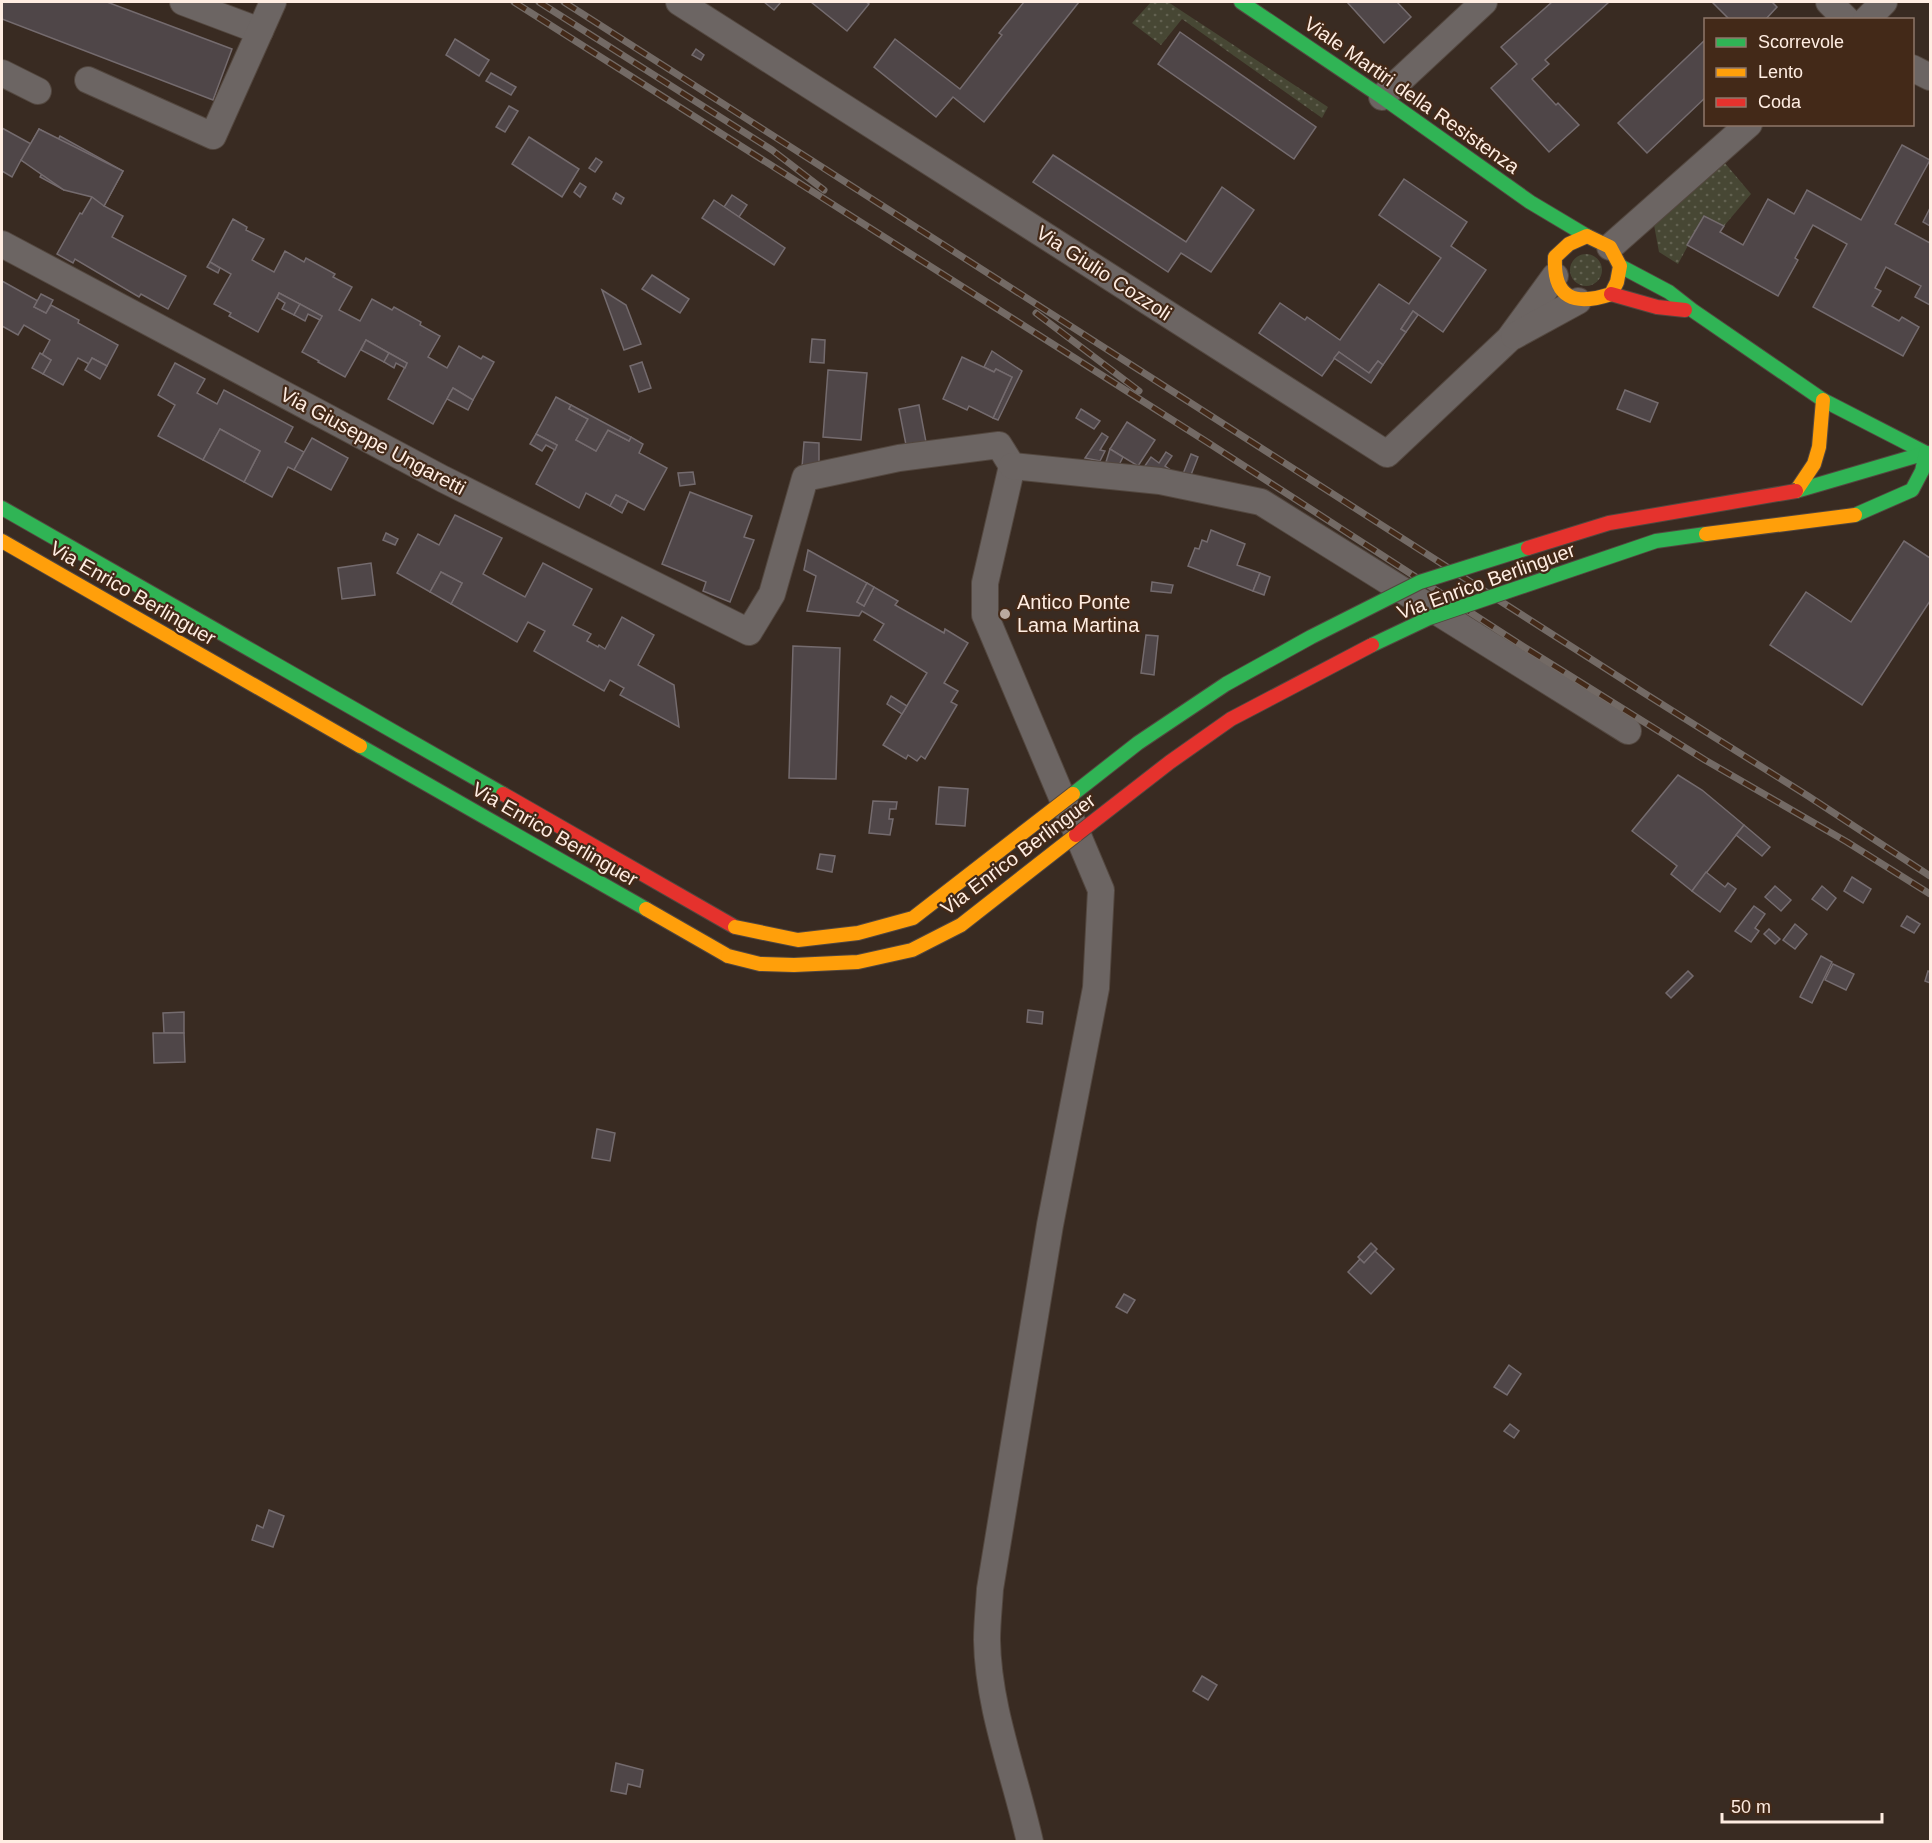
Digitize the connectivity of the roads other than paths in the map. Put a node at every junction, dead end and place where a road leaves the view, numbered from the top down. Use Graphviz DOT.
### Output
graph roads {
  1 [pos="183,2"];
  2 [pos="273,2"];
  3 [pos="679,2"];
  4 [pos="1241,2"];
  5 [pos="1484,2"];
  6 [pos="1829,2"];
  7 [pos="1884,2"];
  8 [pos="1844,18"];
  9 [pos="1868,18"];
  10 [pos="260,31"];
  11 [pos="1914,69"];
  12 [pos="2,73"];
  13 [pos="1930,77"];
  14 [pos="87,80"];
  15 [pos="38,92"];
  16 [pos="1382,97"];
  17 [pos="1747,126"];
  18 [pos="1530,202"];
  19 [pos="1540,224"];
  20 [pos="1587,237"];
  21 [pos="2,244"];
  22 [pos="1615,256"];
  23 [pos="1553,259"];
  24 [pos="1611,294"];
  25 [pos="1578,301"];
  26 [pos="1692,310"];
  27 [pos="1509,339"];
  28 [pos="1823,400"];
  29 [pos="1928,454"];
  30 [pos="1012,466"];
  31 [pos="1796,491"];
  32 [pos="1909,506"];
  33 [pos="2,508"];
  34 [pos="1855,515"];
  35 [pos="2,541"];
  36 [pos="1628,731"];
  37 [pos="1030,1842"];
  1 -- 10 [label="street"];
  2 -- 10 [label="street"];
  3 -- 27 [label="street, Via Giulio Cozzoli"];
  4 -- 16 [label="main road, Viale Martiri della Resistenza"];
  5 -- 16 [label="street"];
  6 -- 8 [label="street"];
  7 -- 9 [label="street"];
  10 -- 14 [label="street"];
  11 -- 13 [label="street"];
  12 -- 15 [label="street"];
  16 -- 18 [label="main road, Viale Martiri della Resistenza"];
  17 -- 22 [label="street"];
  18 -- 19 [label="main road"];
  18 -- 20 [label="main road, Viale Martiri della Resistenza"];
  20 -- 22 [label="main road"];
  20 -- 23 [label="main road"];
  21 -- 30 [label="street, Via Giuseppe Ungaretti"];
  22 -- 24 [label="main road"];
  22 -- 26 [label="main road"];
  23 -- 25 [label="main road"];
  23 -- 27 [label="street, Via Giulio Cozzoli"];
  24 -- 25 [label="main road"];
  24 -- 26 [label="main road"];
  25 -- 27 [label="street, Via Giulio Cozzoli"];
  26 -- 28 [label="main road"];
  28 -- 29 [label="main road"];
  28 -- 31 [label="main road"];
  29 -- 31 [label="main road, Via Enrico Berlinguer"];
  29 -- 34 [label="main road, Via Enrico Berlinguer"];
  30 -- 36 [label="street"];
  30 -- 37 [label="street"];
  31 -- 33 [label="main road, Via Enrico Berlinguer, bridge"];
  32 -- 34 [label="main road, Via Enrico Berlinguer"];
  34 -- 35 [label="main road, Via Enrico Berlinguer, bridge"];
}
